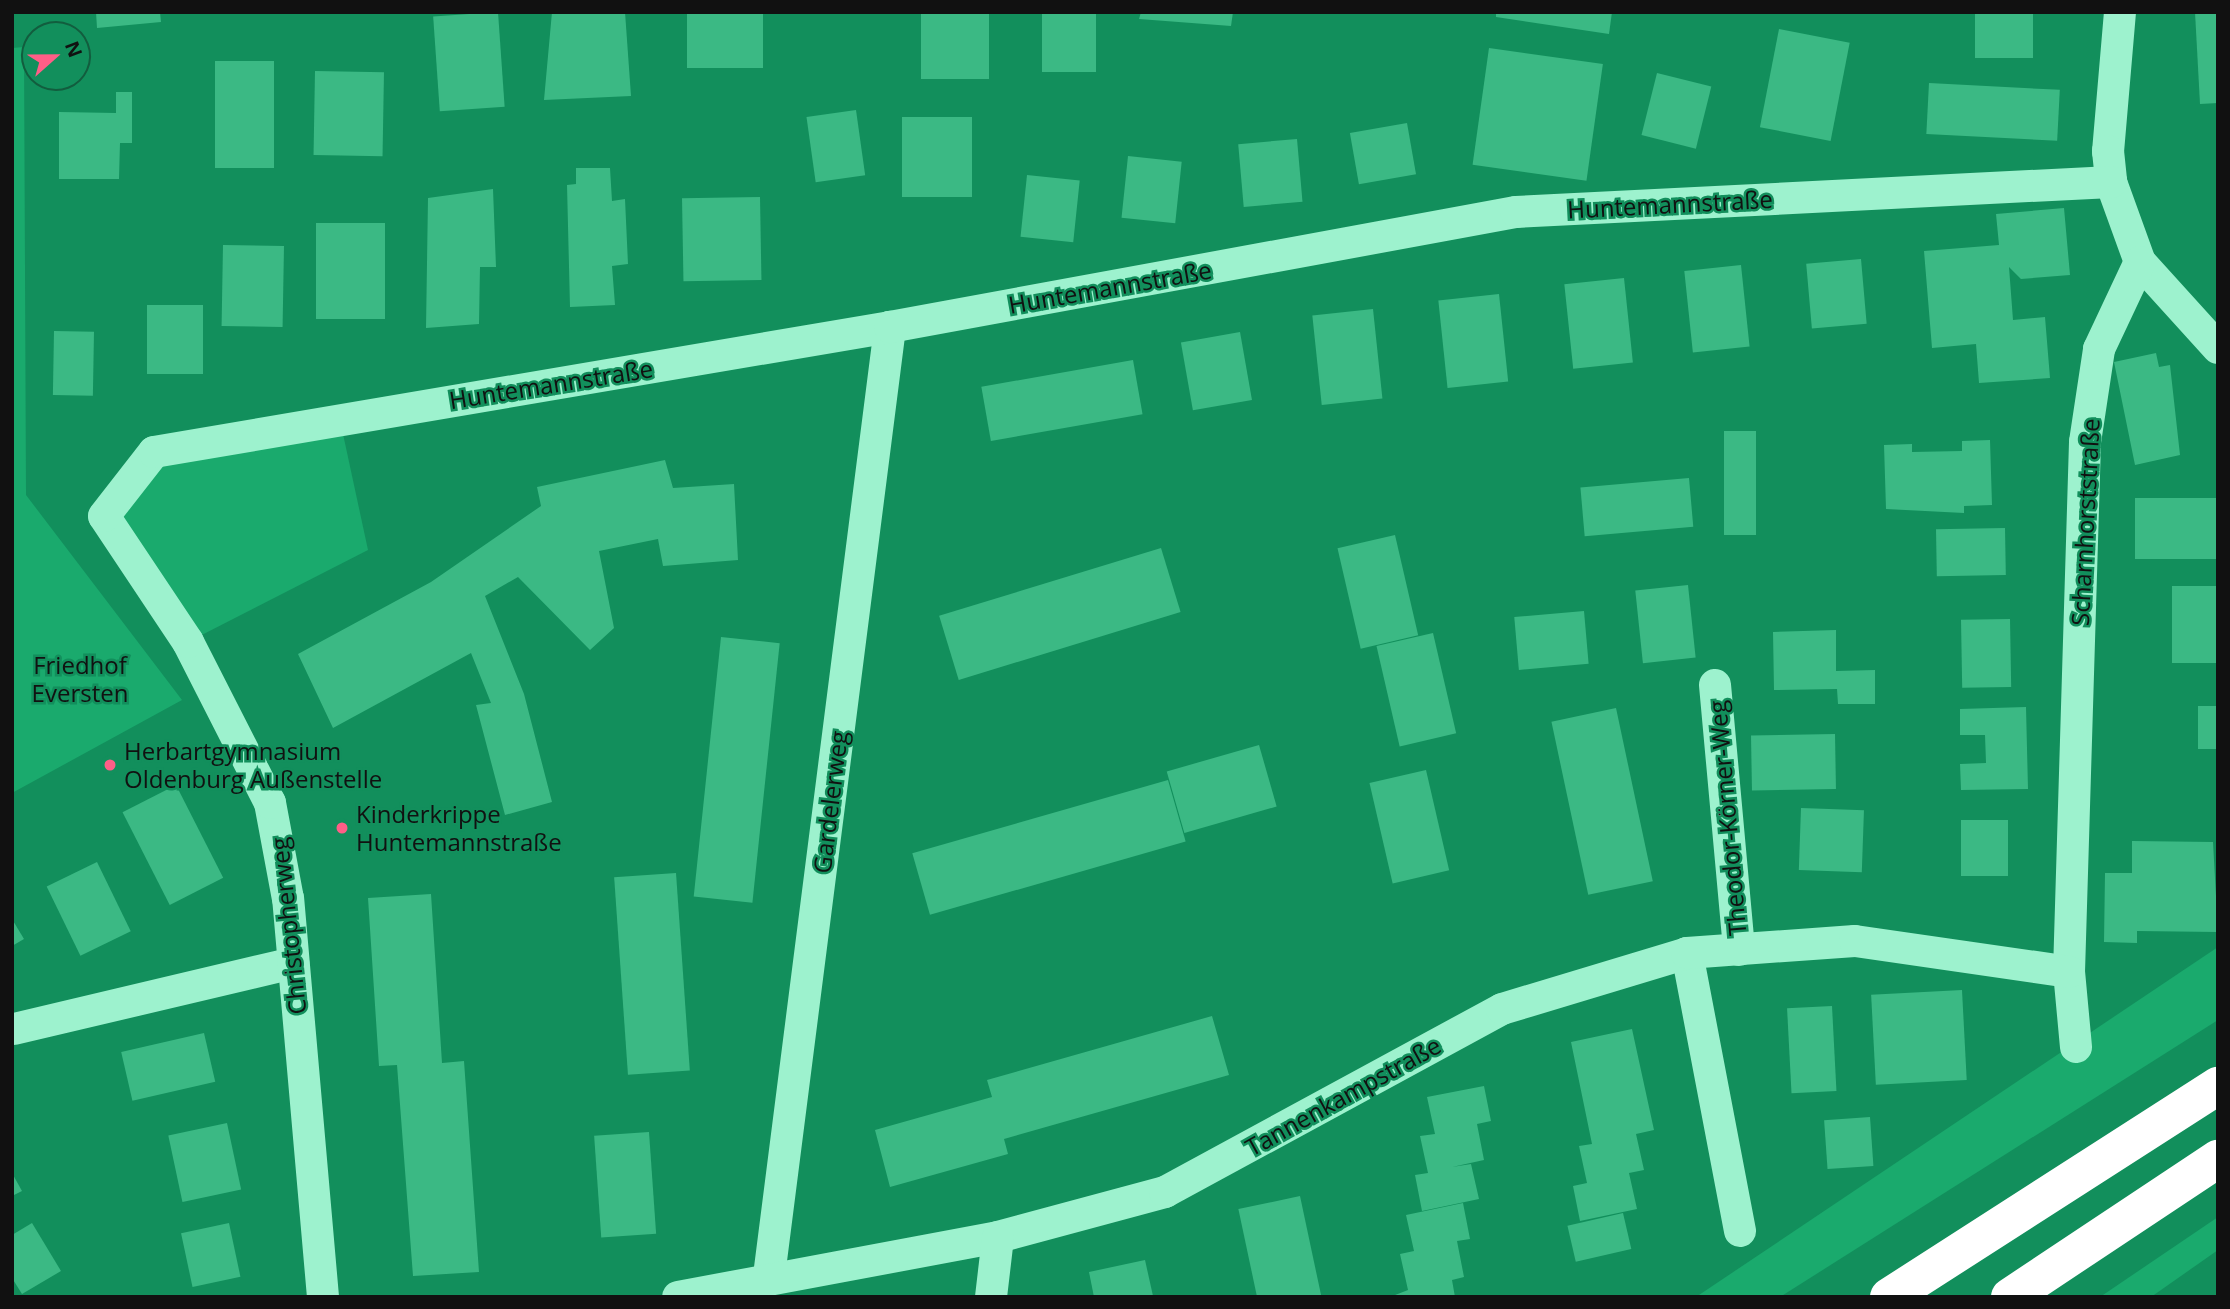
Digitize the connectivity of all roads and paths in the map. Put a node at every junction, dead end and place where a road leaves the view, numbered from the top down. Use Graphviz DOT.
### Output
graph roads {
  1 [pos="2120,12"];
  2 [pos="2111,182"];
  3 [pos="2140,262"];
  4 [pos="890,327"];
  5 [pos="2218,348"];
  6 [pos="129,481"];
  7 [pos="1715,685"];
  8 [pos="1739,950"];
  9 [pos="1687,953"];
  10 [pos="293,962"];
  11 [pos="2069,972"];
  12 [pos="14,1029"];
  13 [pos="2076,1047"];
  14 [pos="2218,1086"];
  15 [pos="2218,1159"];
  16 [pos="1740,1231"];
  17 [pos="998,1237"];
  18 [pos="769,1276"];
  19 [pos="323,1297"];
  20 [pos="678,1297"];
  21 [pos="991,1297"];
  22 [pos="1889,1297"];
  23 [pos="2010,1297"];
  1 -- 2 [label="street"];
  2 -- 3 [label="street"];
  2 -- 4 [label="street, Huntemannstraße"];
  3 -- 5 [label="street"];
  3 -- 11 [label="street, Scharnhorststraße"];
  4 -- 6 [label="street, Huntemannstraße"];
  4 -- 18 [label="street, Gardelerweg"];
  6 -- 10 [label="street, Christopherweg"];
  7 -- 8 [label="street, Theodor-Körner-Weg"];
  8 -- 9 [label="street, Tannenkampstraße"];
  8 -- 11 [label="street, Tannenkampstraße"];
  9 -- 16 [label="street"];
  9 -- 17 [label="street, Tannenkampstraße"];
  10 -- 12 [label="street"];
  10 -- 19 [label="street, Christopherweg"];
  11 -- 13 [label="street, Scharnhorststraße"];
  14 -- 22 [label="highway"];
  15 -- 23 [label="highway"];
  17 -- 18 [label="street, Tannenkampstraße"];
  17 -- 21 [label="street"];
  18 -- 20 [label="street, Tannenkampstraße"];
}
